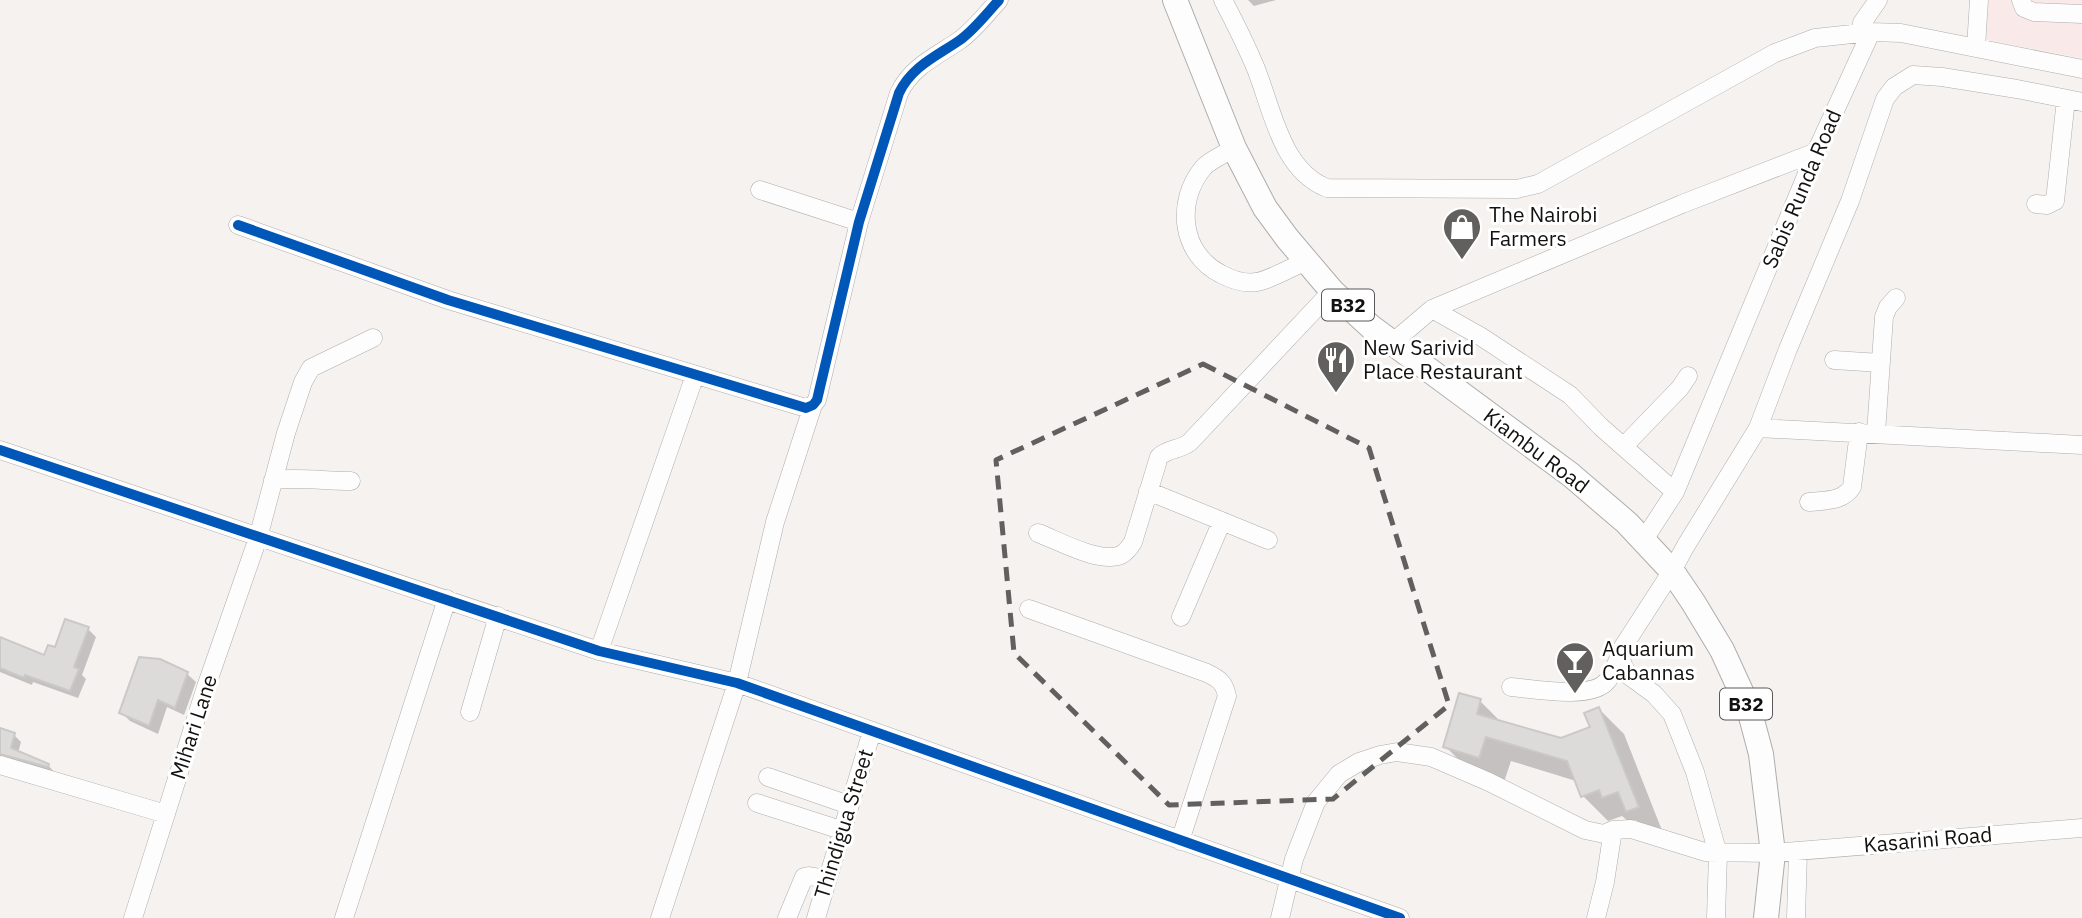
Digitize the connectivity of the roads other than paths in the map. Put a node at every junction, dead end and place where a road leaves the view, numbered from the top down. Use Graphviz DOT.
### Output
graph roads {
  1 [pos="999,0"];
  2 [pos="1175,0"];
  3 [pos="1223,0"];
  4 [pos="1878,0"];
  5 [pos="1979,0"];
  6 [pos="2021,0"];
  7 [pos="2082,14"];
  8 [pos="1866,32"];
  9 [pos="1976,47"];
  10 [pos="2082,69"];
  11 [pos="2074,101"];
  12 [pos="1234,148"];
  13 [pos="1816,152"];
  14 [pos="760,191"];
  15 [pos="2036,204"];
  16 [pos="859,222"];
  17 [pos="238,225"];
  18 [pos="1306,261"];
  19 [pos="1332,291"];
  20 [pos="1896,298"];
  21 [pos="1432,309"];
  22 [pos="373,338"];
  23 [pos="1392,343"];
  24 [pos="1833,360"];
  25 [pos="1881,362"];
  26 [pos="695,375"];
  27 [pos="1688,376"];
  28 [pos="813,405"];
  29 [pos="1758,428"];
  30 [pos="1868,433"];
  31 [pos="2082,445"];
  32 [pos="1624,446"];
  33 [pos="0,450"];
  34 [pos="273,480"];
  35 [pos="351,481"];
  36 [pos="1148,491"];
  37 [pos="1675,492"];
  38 [pos="1809,502"];
  39 [pos="1222,521"];
  40 [pos="1038,533"];
  41 [pos="258,538"];
  42 [pos="1268,540"];
  43 [pos="1643,541"];
  44 [pos="1672,571"];
  45 [pos="447,599"];
  46 [pos="1029,609"];
  47 [pos="498,617"];
  48 [pos="1181,617"];
  49 [pos="599,651"];
  50 [pos="1620,656"];
  51 [pos="737,683"];
  52 [pos="1511,687"];
  53 [pos="470,712"];
  54 [pos="872,731"];
  55 [pos="0,765"];
  56 [pos="768,777"];
  57 [pos="757,803"];
  58 [pos="849,805"];
  59 [pos="166,814"];
  60 [pos="2082,828"];
  61 [pos="841,830"];
  62 [pos="1613,830"];
  63 [pos="1180,841"];
  64 [pos="1785,852"];
  65 [pos="1718,854"];
  66 [pos="826,879"];
  67 [pos="1290,880"];
  68 [pos="133,918"];
  69 [pos="344,918"];
  70 [pos="660,918"];
  71 [pos="787,918"];
  72 [pos="816,918"];
  73 [pos="1280,918"];
  74 [pos="1400,918"];
  75 [pos="1596,918"];
  76 [pos="1716,918"];
  77 [pos="1766,918"];
  78 [pos="1796,918"];
  1 -- 16 [label="street"];
  2 -- 12 [label="highway, Kiambu Road / B32"];
  3 -- 8 [label="street"];
  4 -- 8 [label="street, Sabis Runda Road"];
  5 -- 9 [label="street"];
  6 -- 7 [label="street"];
  8 -- 9 [label="street"];
  8 -- 13 [label="street, Sabis Runda Road"];
  9 -- 10 [label="street"];
  11 -- 15 [label="street"];
  11 -- 29 [label="street"];
  12 -- 18 [label="highway, Kiambu Road / B32"];
  12 -- 18 [label="street"];
  13 -- 21 [label="street"];
  13 -- 37 [label="street, Sabis Runda Road"];
  14 -- 16 [label="street"];
  16 -- 28 [label="street"];
  17 -- 26 [label="street"];
  18 -- 19 [label="highway, Kiambu Road / B32"];
  19 -- 23 [label="highway, Kiambu Road / B32"];
  19 -- 36 [label="street"];
  20 -- 25 [label="street"];
  21 -- 23 [label="street"];
  21 -- 32 [label="street"];
  22 -- 34 [label="street, Mihari Lane"];
  23 -- 43 [label="highway, Kiambu Road / B32"];
  24 -- 25 [label="street"];
  25 -- 30 [label="street"];
  26 -- 28 [label="street"];
  26 -- 49 [label="street"];
  27 -- 32 [label="street"];
  28 -- 51 [label="street"];
  29 -- 30 [label="street"];
  29 -- 44 [label="street"];
  30 -- 31 [label="street"];
  30 -- 38 [label="street"];
  32 -- 37 [label="street"];
  33 -- 41 [label="street"];
  34 -- 35 [label="street"];
  34 -- 41 [label="street, Mihari Lane"];
  36 -- 39 [label="street"];
  36 -- 40 [label="street"];
  37 -- 43 [label="street, Sabis Runda Road"];
  39 -- 42 [label="street"];
  39 -- 48 [label="street"];
  41 -- 45 [label="street"];
  41 -- 59 [label="street, Mihari Lane"];
  43 -- 44 [label="highway, Kiambu Road / B32"];
  44 -- 50 [label="street"];
  44 -- 64 [label="highway, Kiambu Road / B32"];
  45 -- 47 [label="street"];
  45 -- 69 [label="street"];
  46 -- 63 [label="street"];
  47 -- 49 [label="street"];
  47 -- 53 [label="street"];
  49 -- 51 [label="street"];
  50 -- 52 [label="street"];
  50 -- 65 [label="street"];
  51 -- 54 [label="street"];
  51 -- 70 [label="street"];
  54 -- 58 [label="street, Thindigua Street"];
  54 -- 63 [label="street"];
  55 -- 59 [label="street"];
  56 -- 58 [label="street"];
  57 -- 61 [label="street"];
  58 -- 61 [label="street, Thindigua Street"];
  59 -- 68 [label="street, Mihari Lane"];
  60 -- 64 [label="street, Kasarini Road"];
  61 -- 66 [label="street, Thindigua Street"];
  62 -- 65 [label="street, Kasarini Road"];
  62 -- 67 [label="street, Kasarini Road"];
  62 -- 75 [label="street"];
  63 -- 67 [label="street"];
  64 -- 65 [label="street, Kasarini Road"];
  64 -- 77 [label="highway, Kiambu Road / B32"];
  64 -- 78 [label="street"];
  65 -- 76 [label="street"];
  66 -- 71 [label="street"];
  66 -- 72 [label="street, Thindigua Street"];
  67 -- 73 [label="street, Kasarini Road"];
  67 -- 74 [label="street"];
}
